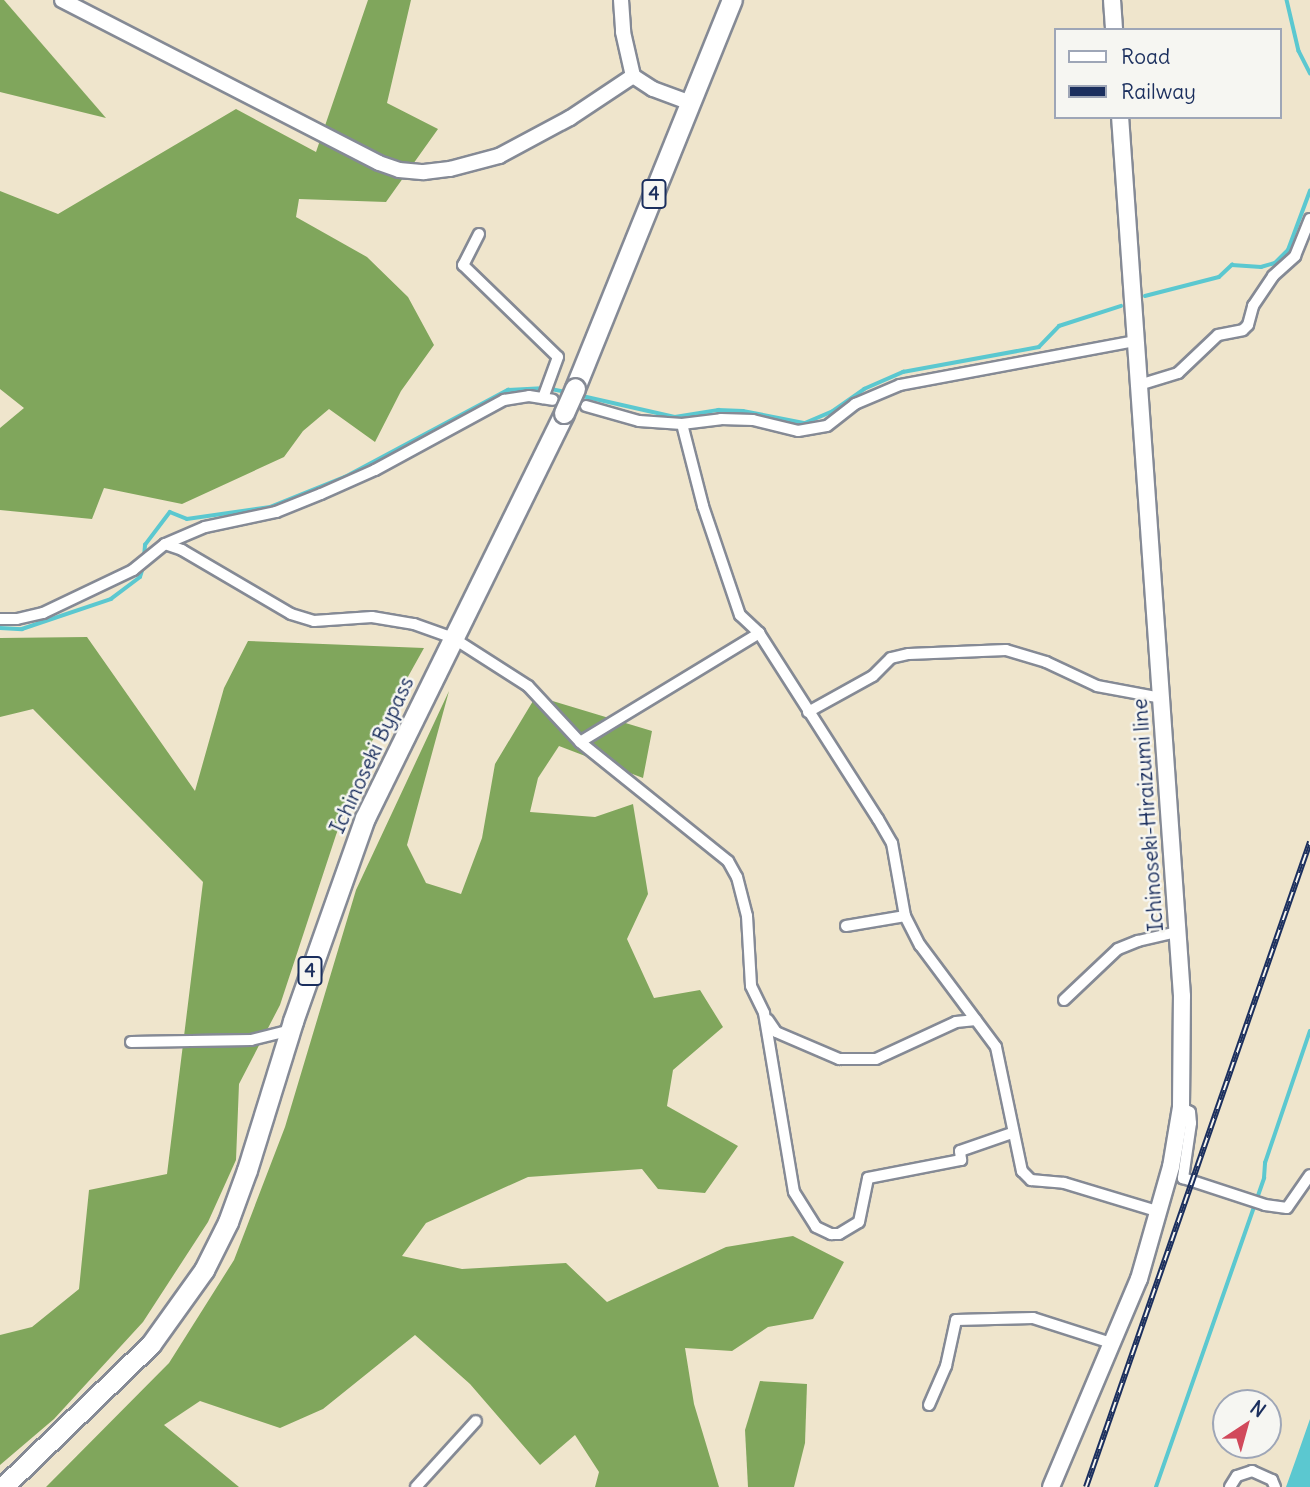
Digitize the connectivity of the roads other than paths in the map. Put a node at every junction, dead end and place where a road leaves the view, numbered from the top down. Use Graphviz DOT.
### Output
graph roads {
  1 [pos="62,0"];
  2 [pos="621,0"];
  3 [pos="732,0"];
  4 [pos="1112,0"];
  5 [pos="1114,28"];
  6 [pos="633,76"];
  7 [pos="691,103"];
  8 [pos="1120,119"];
  9 [pos="1310,219"];
  10 [pos="479,234"];
  11 [pos="1135,341"];
  12 [pos="1139,386"];
  13 [pos="553,404"];
  14 [pos="586,406"];
  15 [pos="682,425"];
  16 [pos="165,544"];
  17 [pos="0,619"];
  18 [pos="759,634"];
  19 [pos="453,638"];
  20 [pos="1161,698"];
  21 [pos="808,712"];
  22 [pos="580,742"];
  23 [pos="905,916"];
  24 [pos="845,926"];
  25 [pos="1177,932"];
  26 [pos="1064,1000"];
  27 [pos="764,1013"];
  28 [pos="976,1020"];
  29 [pos="291,1030"];
  30 [pos="131,1042"];
  31 [pos="1181,1107"];
  32 [pos="1012,1133"];
  33 [pos="1310,1175"];
  34 [pos="1160,1212"];
  35 [pos="1111,1343"];
  36 [pos="929,1405"];
  37 [pos="476,1421"];
  38 [pos="4,1487"];
  39 [pos="416,1487"];
  40 [pos="1051,1487"];
  41 [pos="1230,1487"];
  42 [pos="1275,1487"];
  1 -- 6 [label="street"];
  2 -- 6 [label="street"];
  3 -- 7 [label="highway, Ichinoseki Bypass / 4"];
  4 -- 5 [label="main road"];
  6 -- 7 [label="street"];
  7 -- 13 [label="highway, Ichinoseki Bypass / 4, bridge"];
  8 -- 11 [label="main road, Ichinoseki-Hiraizumi line"];
  9 -- 12 [label="street"];
  10 -- 13 [label="street"];
  11 -- 12 [label="main road, Ichinoseki-Hiraizumi line"];
  11 -- 15 [label="street"];
  12 -- 20 [label="main road, Ichinoseki-Hiraizumi line"];
  13 -- 16 [label="street"];
  13 -- 19 [label="highway, Ichinoseki Bypass / 4"];
  14 -- 15 [label="street"];
  15 -- 18 [label="street"];
  16 -- 17 [label="street"];
  16 -- 19 [label="street"];
  18 -- 21 [label="street"];
  18 -- 22 [label="street"];
  19 -- 22 [label="street"];
  19 -- 29 [label="highway, Ichinoseki Bypass / 4"];
  20 -- 21 [label="street"];
  20 -- 25 [label="main road, Ichinoseki-Hiraizumi line"];
  21 -- 23 [label="street"];
  22 -- 27 [label="street"];
  23 -- 24 [label="street"];
  23 -- 28 [label="street"];
  25 -- 26 [label="street"];
  25 -- 31 [label="main road, Ichinoseki-Hiraizumi line"];
  27 -- 28 [label="street"];
  27 -- 32 [label="street"];
  28 -- 32 [label="street"];
  29 -- 30 [label="street"];
  29 -- 38 [label="highway, Ichinoseki Bypass / 4"];
  31 -- 33 [label="street"];
  31 -- 34 [label="main road, Ichinoseki-Hiraizumi line"];
  32 -- 34 [label="street"];
  34 -- 35 [label="main road, Ichinoseki-Hiraizumi line"];
  35 -- 36 [label="street"];
  35 -- 40 [label="main road, Ichinoseki-Hiraizumi line"];
  37 -- 39 [label="street"];
  41 -- 42 [label="street"];
}
